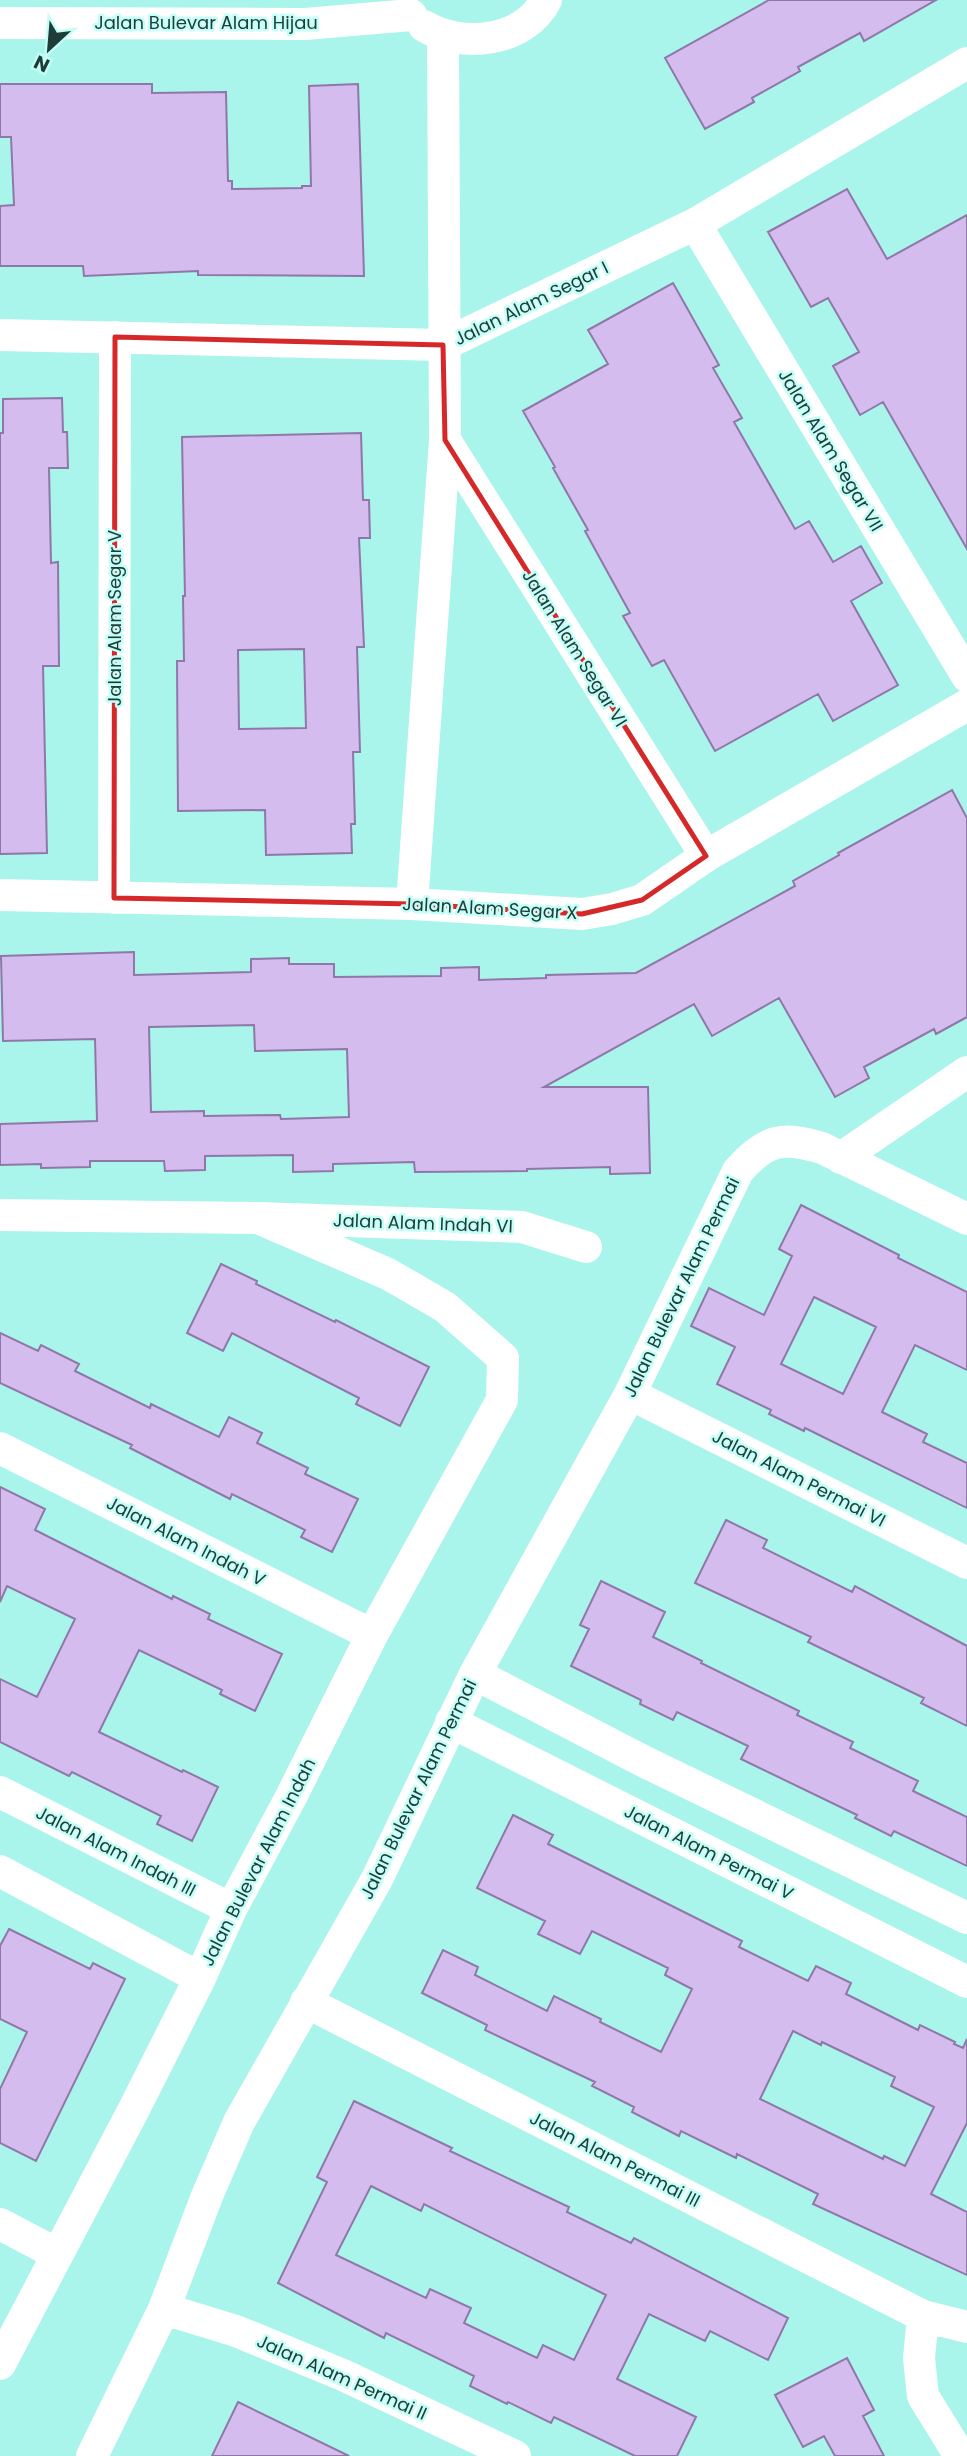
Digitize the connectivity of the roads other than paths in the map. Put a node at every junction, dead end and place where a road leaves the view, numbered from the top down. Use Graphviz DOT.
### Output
graph roads {
  1 [pos="546,0"];
  2 [pos="405,8"];
  3 [pos="0,23"];
  4 [pos="443,36"];
  5 [pos="965,68"];
  6 [pos="695,224"];
  7 [pos="0,335"];
  8 [pos="115,337"];
  9 [pos="443,345"];
  10 [pos="445,440"];
  11 [pos="967,676"];
  12 [pos="967,705"];
  13 [pos="706,856"];
  14 [pos="0,895"];
  15 [pos="114,898"];
  16 [pos="412,904"];
  17 [pos="967,1072"];
  18 [pos="841,1158"];
  19 [pos="0,1215"];
  20 [pos="258,1218"];
  21 [pos="967,1219"];
  22 [pos="586,1247"];
  23 [pos="503,1358"];
  24 [pos="630,1394"];
  25 [pos="0,1448"];
  26 [pos="967,1563"];
  27 [pos="372,1635"];
  28 [pos="475,1674"];
  29 [pos="451,1722"];
  30 [pos="0,1792"];
  31 [pos="0,1871"];
  32 [pos="231,1909"];
  33 [pos="967,1918"];
  34 [pos="200,1978"];
  35 [pos="967,1982"];
  36 [pos="306,2002"];
  37 [pos="0,2224"];
  38 [pos="57,2254"];
  39 [pos="164,2309"];
  40 [pos="923,2316"];
  41 [pos="967,2328"];
  42 [pos="0,2364"];
  43 [pos="92,2456"];
  44 [pos="515,2456"];
  45 [pos="960,2456"];
  1 -- 4 [label="street"];
  2 -- 3 [label="street, Jalan Bulevar Alam Hijau"];
  2 -- 4 [label="street"];
  4 -- 9 [label="street"];
  5 -- 6 [label="street, Jalan Alam Segar I"];
  6 -- 9 [label="street, Jalan Alam Segar I"];
  6 -- 11 [label="street, Jalan Alam Segar VII"];
  7 -- 8 [label="street, Jalan Alam Segar I"];
  8 -- 9 [label="street, Jalan Alam Segar I"];
  8 -- 15 [label="street, Jalan Alam Segar V"];
  9 -- 10 [label="street"];
  10 -- 13 [label="street, Jalan Alam Segar VI"];
  10 -- 16 [label="street"];
  12 -- 13 [label="street, Jalan Alam Segar X"];
  13 -- 16 [label="street, Jalan Alam Segar X"];
  14 -- 15 [label="street, Jalan Alam Segar X"];
  15 -- 16 [label="street, Jalan Alam Segar X"];
  17 -- 18 [label="street"];
  18 -- 21 [label="street"];
  18 -- 24 [label="street, Jalan Bulevar Alam Permai"];
  19 -- 20 [label="street, Jalan Alam Indah VI"];
  20 -- 22 [label="street, Jalan Alam Indah VI"];
  20 -- 23 [label="street, Jalan Alam Indah VI"];
  23 -- 27 [label="street, Jalan Bulevar Alam Indah"];
  24 -- 26 [label="street, Jalan Alam Permai VI"];
  24 -- 28 [label="street, Jalan Bulevar Alam Permai"];
  25 -- 27 [label="street, Jalan Alam Indah V"];
  27 -- 32 [label="street, Jalan Bulevar Alam Indah"];
  28 -- 29 [label="street, Jalan Bulevar Alam Permai"];
  28 -- 33 [label="street"];
  29 -- 35 [label="street, Jalan Alam Permai V"];
  29 -- 36 [label="street, Jalan Bulevar Alam Permai"];
  30 -- 32 [label="street, Jalan Alam Indah III"];
  31 -- 34 [label="street"];
  32 -- 34 [label="street, Jalan Bulevar Alam Indah"];
  34 -- 38 [label="street, Jalan Bulevar Alam Indah"];
  36 -- 39 [label="street, Jalan Bulevar Alam Permai"];
  36 -- 40 [label="street, Jalan Alam Permai III"];
  37 -- 38 [label="street"];
  38 -- 42 [label="street, Jalan Bulevar Alam Indah"];
  39 -- 43 [label="street, Jalan Bulevar Alam Permai"];
  39 -- 44 [label="street, Jalan Alam Permai II"];
  40 -- 41 [label="street, Jalan Alam Permai III"];
  40 -- 45 [label="street"];
}
